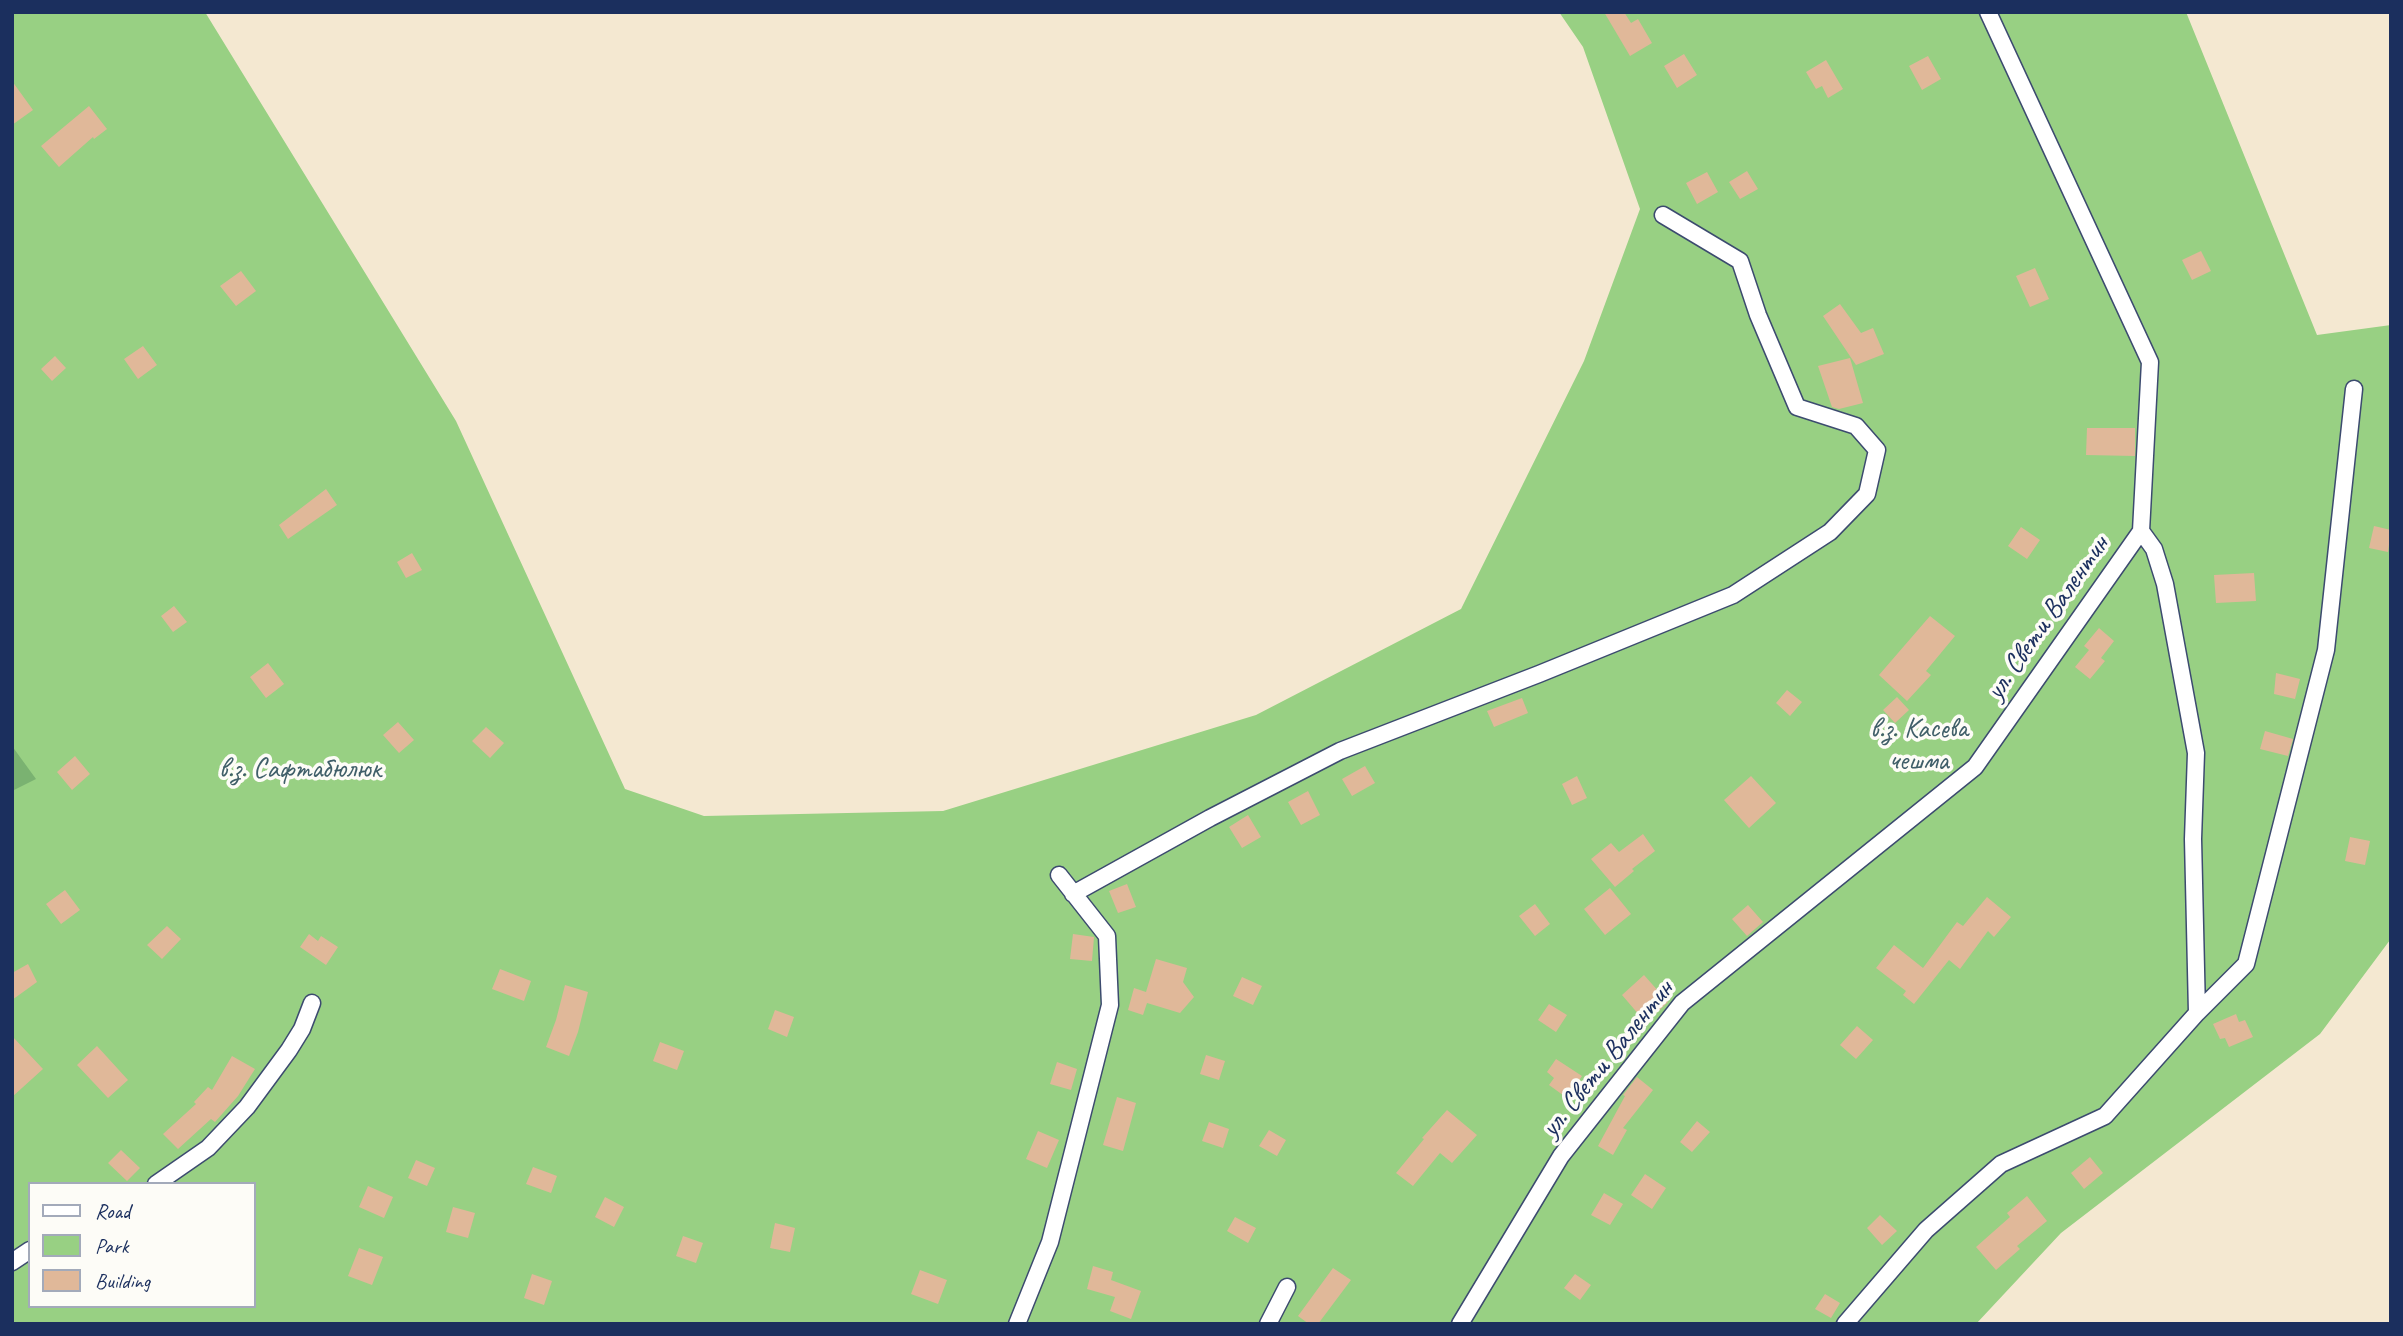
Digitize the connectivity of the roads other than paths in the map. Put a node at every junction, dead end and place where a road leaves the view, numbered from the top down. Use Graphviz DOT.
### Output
graph roads {
  1 [pos="1988,12"];
  2 [pos="1663,215"];
  3 [pos="2354,389"];
  4 [pos="2141,531"];
  5 [pos="1059,875"];
  6 [pos="1073,894"];
  7 [pos="312,1003"];
  8 [pos="2197,1013"];
  9 [pos="159,1182"];
  10 [pos="28,1251"];
  11 [pos="12,1262"];
  12 [pos="1287,1287"];
  13 [pos="1017,1324"];
  14 [pos="1268,1324"];
  15 [pos="1460,1324"];
  16 [pos="1845,1324"];
  1 -- 4 [label="street, ул. Свети Валентин"];
  2 -- 6 [label="street"];
  3 -- 8 [label="street"];
  4 -- 8 [label="street"];
  4 -- 15 [label="street, ул. Свети Валентин"];
  5 -- 6 [label="street"];
  6 -- 13 [label="street"];
  7 -- 9 [label="street"];
  8 -- 16 [label="street"];
  10 -- 11 [label="street"];
  12 -- 14 [label="street"];
}
